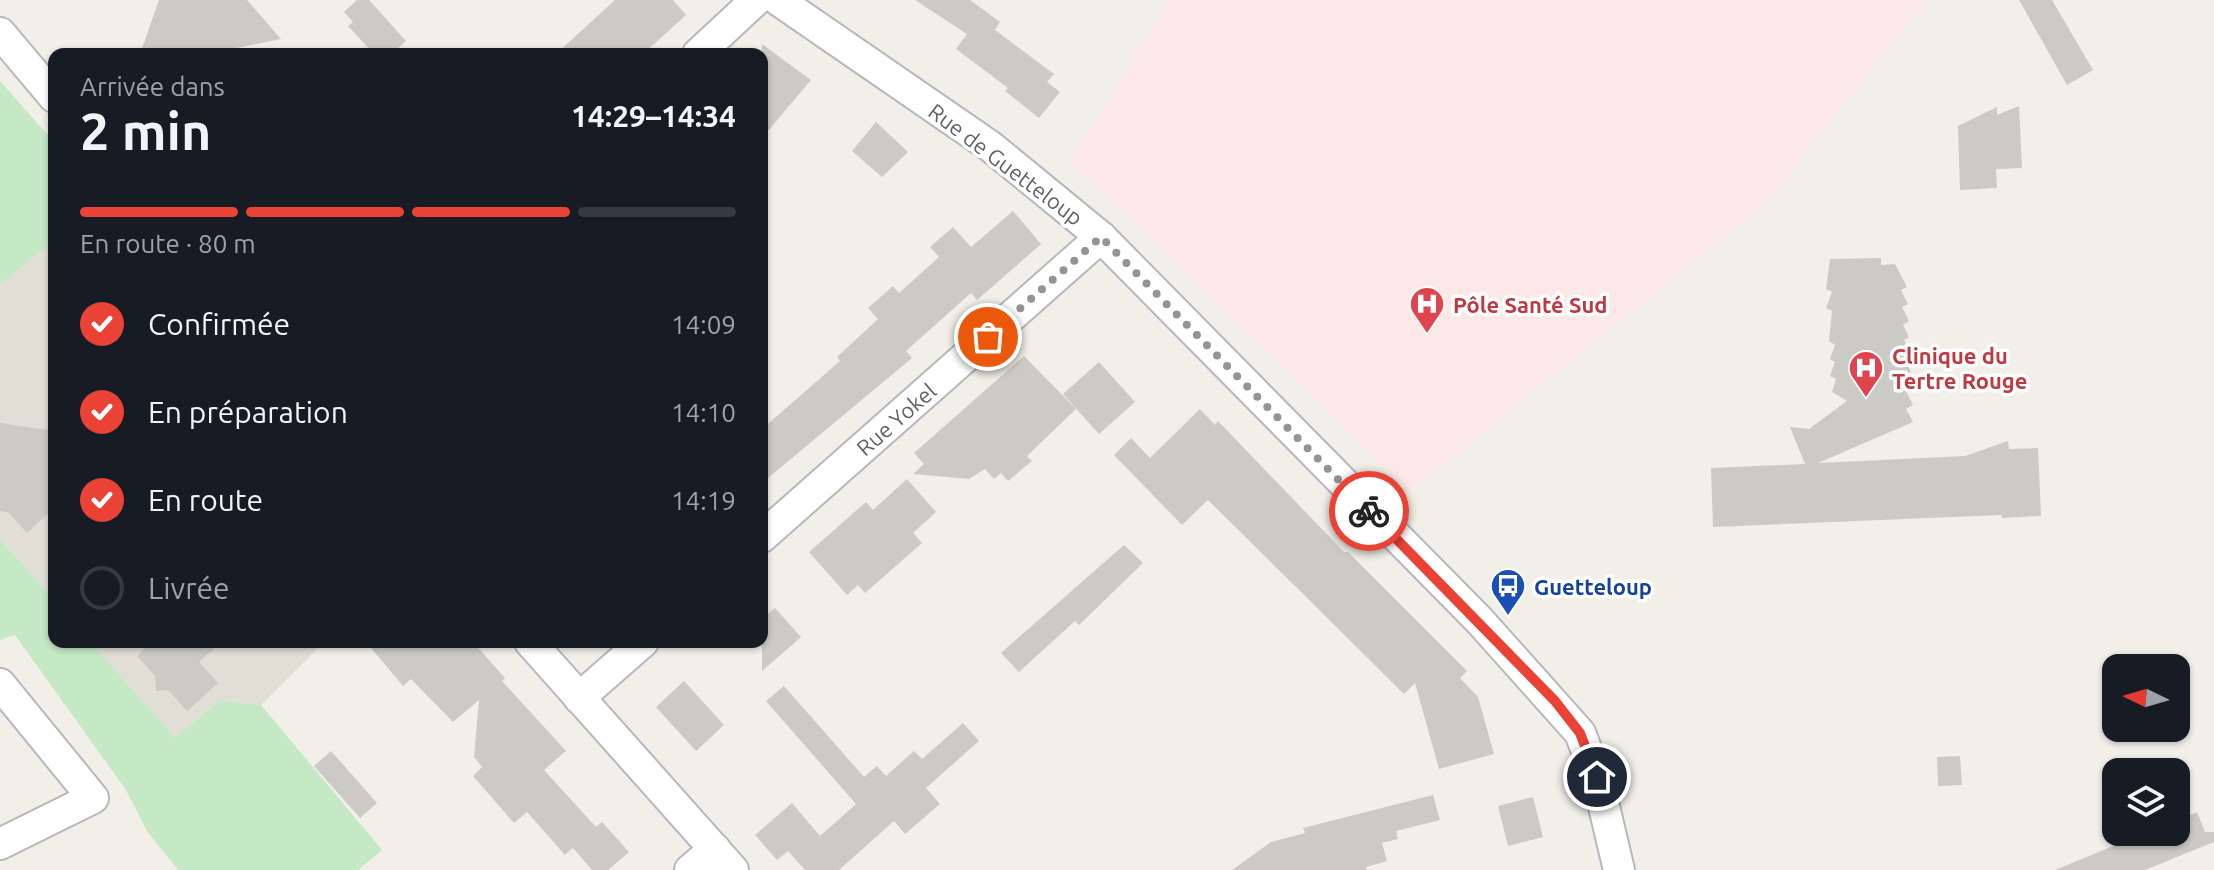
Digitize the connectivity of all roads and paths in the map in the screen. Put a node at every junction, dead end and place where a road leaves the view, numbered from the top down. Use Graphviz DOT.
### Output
graph roads {
  1 [pos="756,0"];
  2 [pos="778,0"];
  3 [pos="0,33"];
  4 [pos="704,48"];
  5 [pos="48,90"];
  6 [pos="1101,237"];
  7 [pos="768,532"];
  8 [pos="535,648"];
  9 [pos="636,648"];
  10 [pos="0,684"];
  11 [pos="579,698"];
  12 [pos="0,844"];
  13 [pos="724,860"];
  14 [pos="690,870"];
  15 [pos="1619,870"];
  1 -- 4 [label="street"];
  2 -- 6 [label="street, Rue de Guetteloup"];
  3 -- 5 [label="street"];
  6 -- 7 [label="street, Rue Yokel"];
  6 -- 15 [label="street, Rue de Guetteloup"];
  8 -- 11 [label="street"];
  9 -- 11 [label="street"];
  10 -- 12 [label="street"];
  11 -- 13 [label="street"];
  13 -- 14 [label="street"];
}
